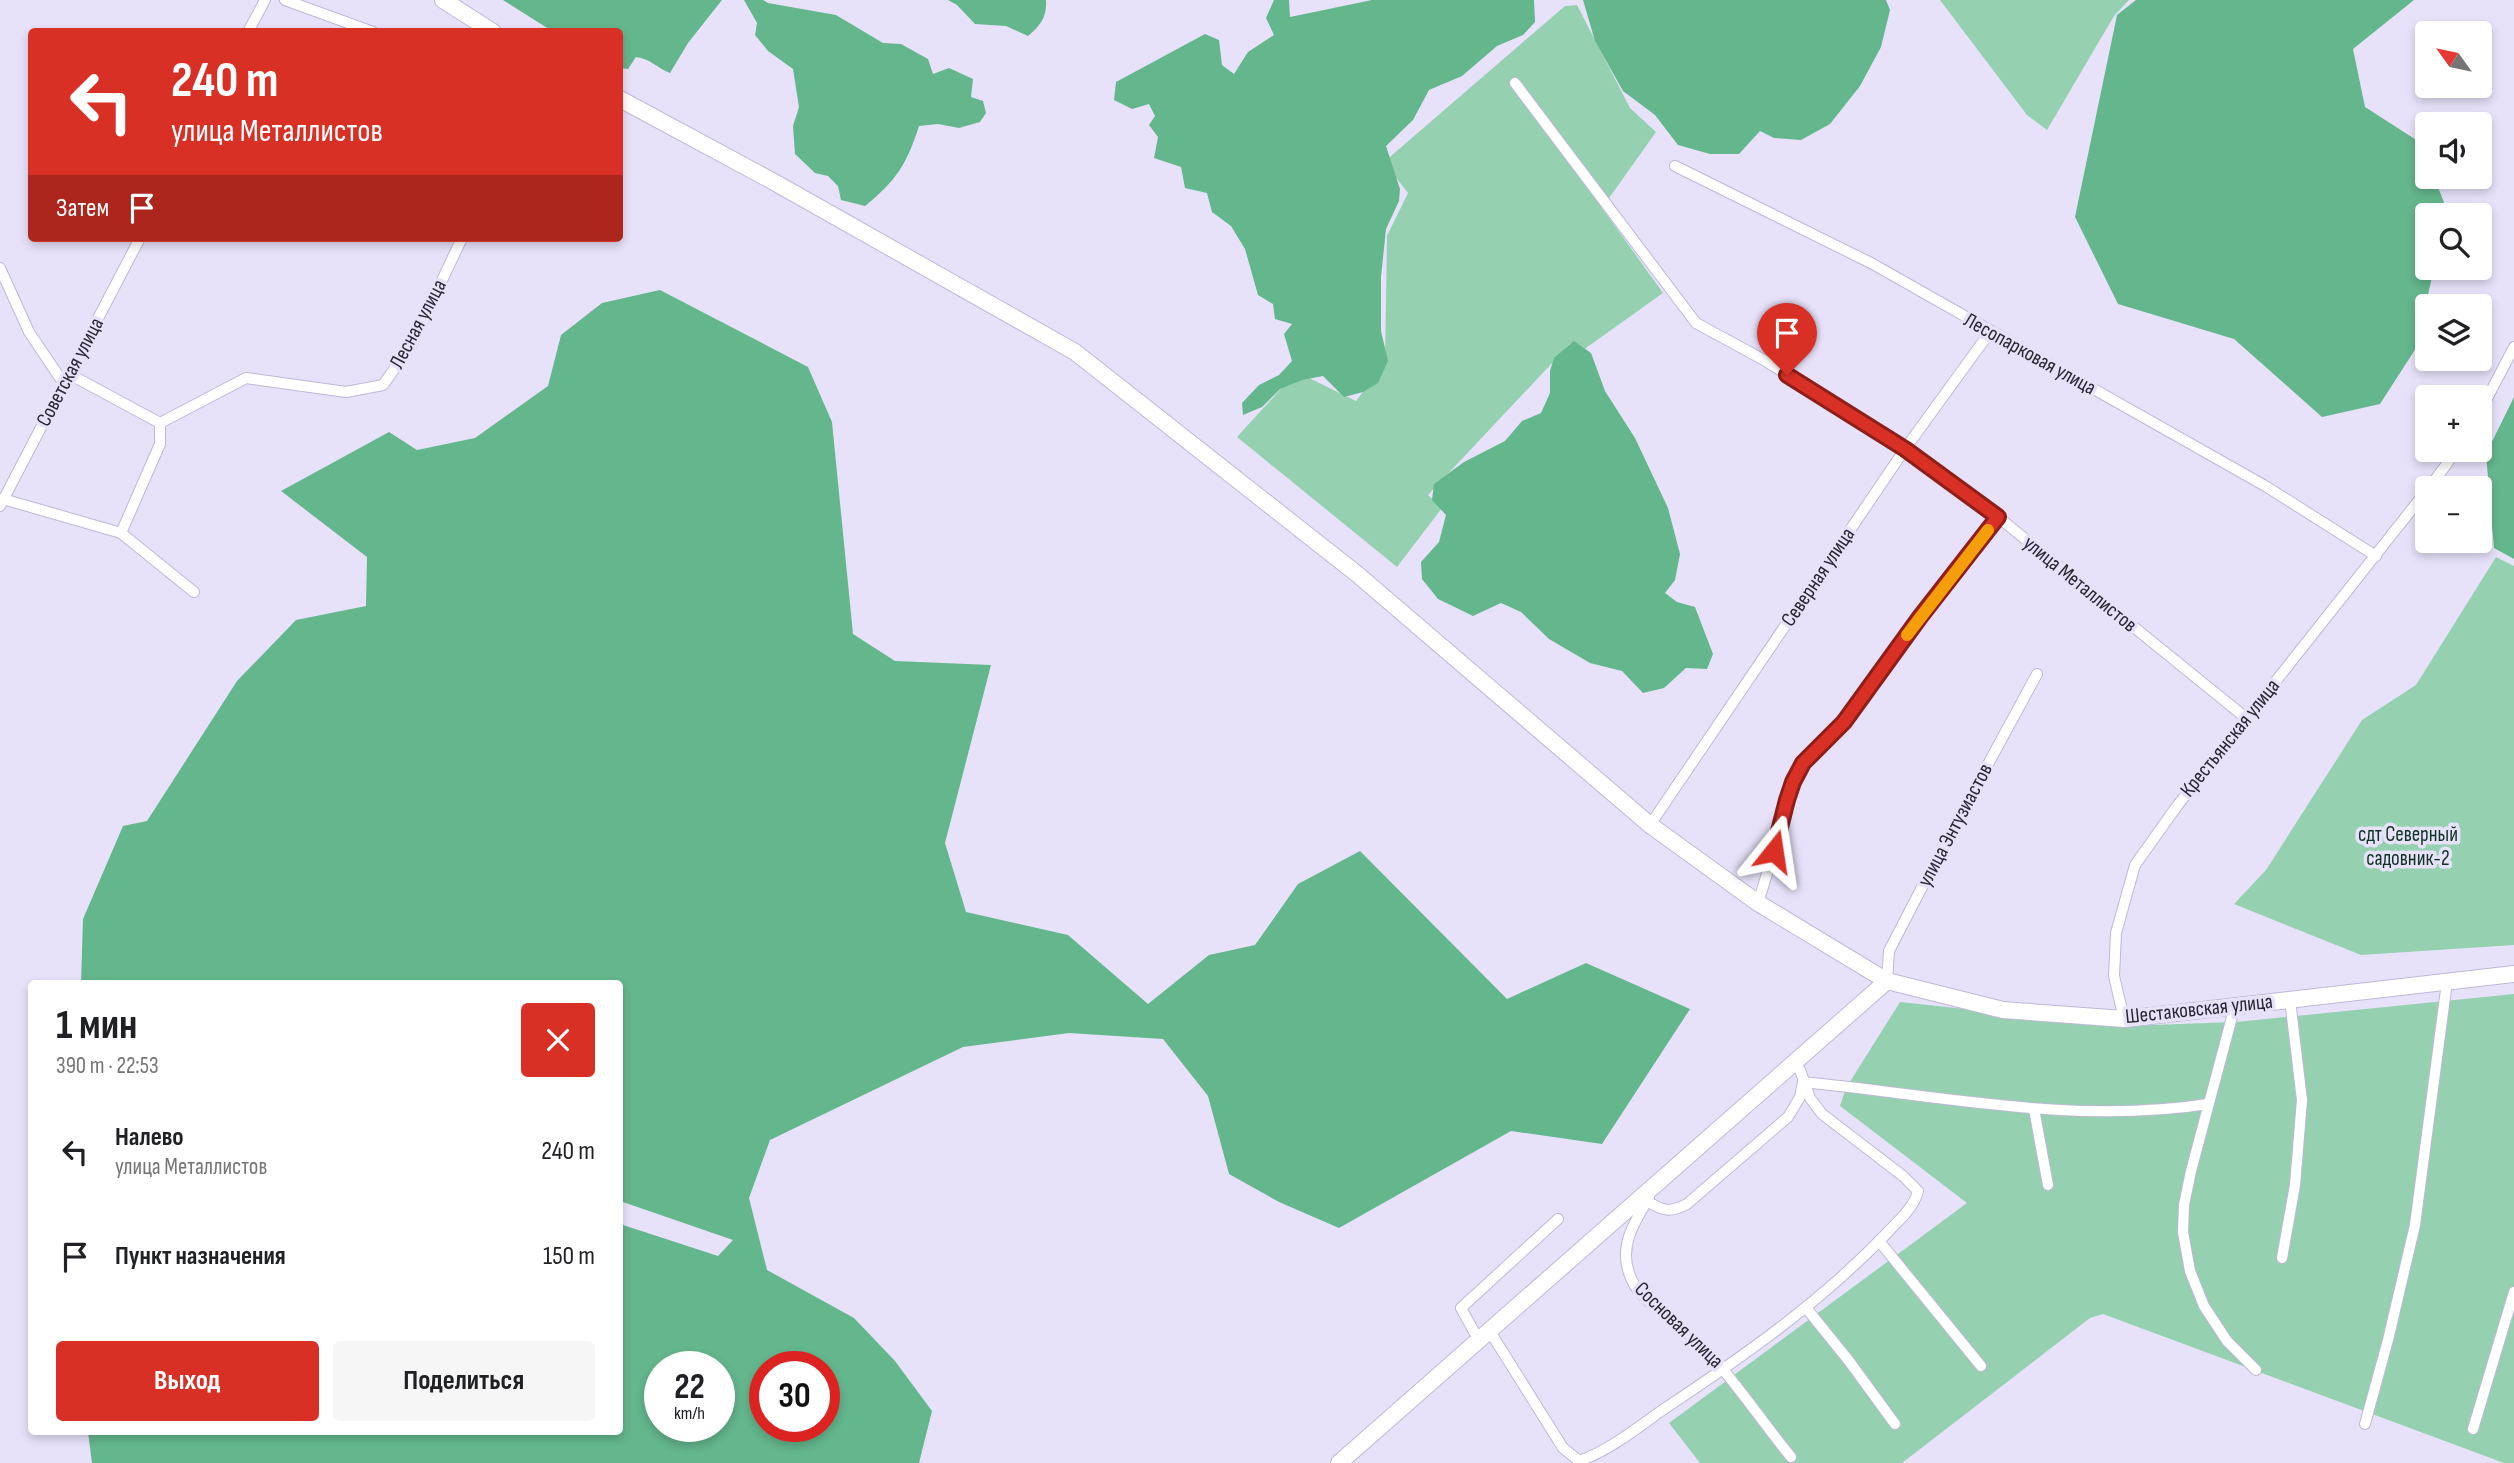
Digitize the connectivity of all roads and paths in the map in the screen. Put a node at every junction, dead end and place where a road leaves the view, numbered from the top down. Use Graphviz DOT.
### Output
graph roads {
  1 [pos="265,0"];
  2 [pos="285,0"];
  3 [pos="443,0"];
  4 [pos="250,28"];
  5 [pos="362,28"];
  6 [pos="487,28"];
  7 [pos="1516,83"];
  8 [pos="623,101"];
  9 [pos="1675,166"];
  10 [pos="138,242"];
  11 [pos="461,242"];
  12 [pos="0,268"];
  13 [pos="1990,332"];
  14 [pos="2514,347"];
  15 [pos="66,379"];
  16 [pos="2492,389"];
  17 [pos="160,423"];
  18 [pos="1905,449"];
  19 [pos="2,502"];
  20 [pos="2415,506"];
  21 [pos="1998,517"];
  22 [pos="121,533"];
  23 [pos="2376,556"];
  24 [pos="194,592"];
  25 [pos="2037,674"];
  26 [pos="2246,718"];
  27 [pos="1650,825"];
  28 [pos="1758,903"];
  29 [pos="2514,974"];
  30 [pos="1887,981"];
  31 [pos="2447,982"];
  32 [pos="2290,1000"];
  33 [pos="2229,1007"];
  34 [pos="2124,1019"];
  35 [pos="1793,1062"];
  36 [pos="1803,1082"];
  37 [pos="2208,1104"];
  38 [pos="2034,1109"];
  39 [pos="1659,1181"];
  40 [pos="2048,1185"];
  41 [pos="1647,1201"];
  42 [pos="1558,1219"];
  43 [pos="1879,1241"];
  44 [pos="2281,1258"];
  45 [pos="2514,1292"];
  46 [pos="1807,1309"];
  47 [pos="1484,1334"];
  48 [pos="1981,1366"];
  49 [pos="1724,1368"];
  50 [pos="2256,1370"];
  51 [pos="1895,1424"];
  52 [pos="2365,1424"];
  53 [pos="2473,1429"];
  54 [pos="1790,1458"];
  55 [pos="1339,1463"];
  1 -- 4 [label="street"];
  2 -- 5 [label="street"];
  3 -- 6 [label="main road"];
  7 -- 18 [label="street, улица Металлистов"];
  8 -- 27 [label="main road, Шестаковская улица"];
  9 -- 13 [label="street, Лесопарковая улица"];
  10 -- 15 [label="street, Советская улица"];
  11 -- 17 [label="street, Лесная улица"];
  12 -- 15 [label="street"];
  13 -- 18 [label="street, Северная улица"];
  13 -- 23 [label="street, Лесопарковая улица"];
  14 -- 16 [label="street"];
  15 -- 17 [label="street"];
  15 -- 19 [label="street, Советская улица"];
  17 -- 22 [label="street"];
  18 -- 21 [label="street, улица Металлистов"];
  18 -- 27 [label="street, Северная улица"];
  19 -- 22 [label="street"];
  20 -- 23 [label="street, Крестьянская улица"];
  21 -- 26 [label="street, улица Металлистов"];
  21 -- 28 [label="street"];
  22 -- 24 [label="street"];
  23 -- 26 [label="street, Крестьянская улица"];
  25 -- 30 [label="street, улица Энтузиастов"];
  26 -- 34 [label="street, Крестьянская улица"];
  27 -- 28 [label="main road, Шестаковская улица"];
  28 -- 30 [label="main road, Шестаковская улица"];
  29 -- 31 [label="main road, Шестаковская улица"];
  30 -- 34 [label="main road, Шестаковская улица"];
  30 -- 35 [label="main road"];
  31 -- 32 [label="main road, Шестаковская улица"];
  31 -- 52 [label="street"];
  32 -- 33 [label="main road, Шестаковская улица"];
  32 -- 44 [label="street"];
  33 -- 34 [label="main road, Шестаковская улица"];
  33 -- 37 [label="street"];
  35 -- 36 [label="street"];
  35 -- 39 [label="main road"];
  36 -- 38 [label="street"];
  36 -- 41 [label="street"];
  36 -- 43 [label="street"];
  37 -- 38 [label="street"];
  37 -- 50 [label="street"];
  38 -- 40 [label="street"];
  39 -- 41 [label="street, Сосновая улица"];
  39 -- 47 [label="main road"];
  41 -- 49 [label="street, Сосновая улица"];
  42 -- 47 [label="street"];
  43 -- 46 [label="street"];
  43 -- 48 [label="street"];
  45 -- 53 [label="street"];
  46 -- 49 [label="street"];
  46 -- 51 [label="street"];
  47 -- 49 [label="street"];
  47 -- 55 [label="main road"];
  49 -- 54 [label="street, Сосновая улица"];
}
